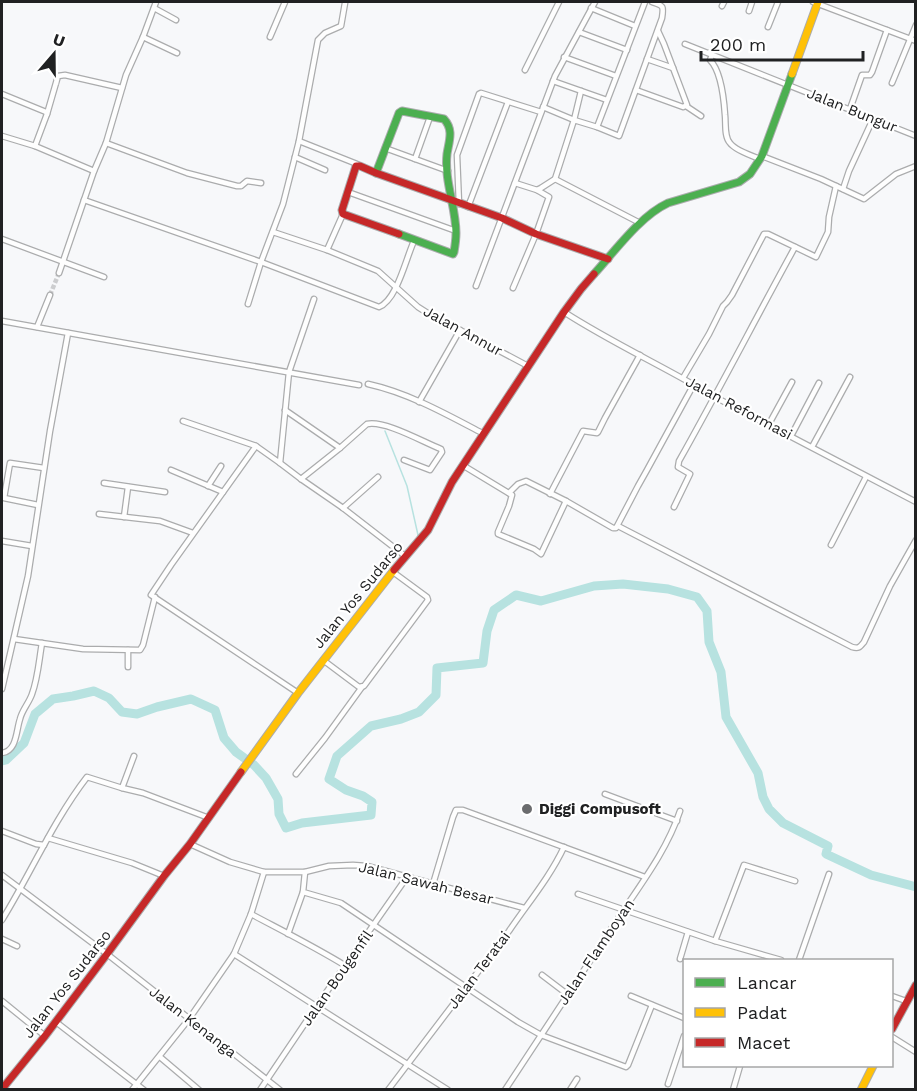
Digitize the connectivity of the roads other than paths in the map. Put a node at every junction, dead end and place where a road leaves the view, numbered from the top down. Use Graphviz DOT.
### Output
graph roads {
  1 [pos="156,2"];
  2 [pos="285,2"];
  3 [pos="343,2"];
  4 [pos="559,2"];
  5 [pos="645,2"];
  6 [pos="652,2"];
  7 [pos="752,2"];
  8 [pos="778,2"];
  9 [pos="816,2"];
  10 [pos="592,4"];
  11 [pos="154,8"];
  12 [pos="749,11"];
  13 [pos="176,20"];
  14 [pos="915,25"];
  15 [pos="635,26"];
  16 [pos="768,27"];
  17 [pos="887,30"];
  18 [pos="658,31"];
  19 [pos="579,32"];
  20 [pos="143,37"];
  21 [pos="270,37"];
  22 [pos="913,40"];
  23 [pos="685,44"];
  24 [pos="627,50"];
  25 [pos="177,53"];
  26 [pos="564,57"];
  27 [pos="711,58"];
  28 [pos="647,59"];
  29 [pos="673,68"];
  30 [pos="525,70"];
  31 [pos="616,76"];
  32 [pos="553,81"];
  33 [pos="892,82"];
  34 [pos="788,85"];
  35 [pos="122,88"];
  36 [pos="636,90"];
  37 [pos="581,91"];
  38 [pos="2,94"];
  39 [pos="607,100"];
  40 [pos="508,102"];
  41 [pos="686,106"];
  42 [pos="542,109"];
  43 [pos="850,109"];
  44 [pos="47,114"];
  45 [pos="701,116"];
  46 [pos="430,117"];
  47 [pos="873,119"];
  48 [pos="574,120"];
  49 [pos="597,127"];
  50 [pos="2,136"];
  51 [pos="915,136"];
  52 [pos="299,141"];
  53 [pos="106,143"];
  54 [pos="35,146"];
  55 [pos="386,148"];
  56 [pos="295,157"];
  57 [pos="761,158"];
  58 [pos="415,159"];
  59 [pos="360,165"];
  60 [pos="915,166"];
  61 [pos="325,170"];
  62 [pos="94,171"];
  63 [pos="448,171"];
  64 [pos="376,173"];
  65 [pos="555,179"];
  66 [pos="261,183"];
  67 [pos="515,183"];
  68 [pos="837,186"];
  69 [pos="843,189"];
  70 [pos="537,190"];
  71 [pos="348,192"];
  72 [pos="84,200"];
  73 [pos="451,200"];
  74 [pos="459,204"];
  75 [pos="468,207"];
  76 [pos="343,214"];
  77 [pos="502,218"];
  78 [pos="640,223"];
  79 [pos="456,231"];
  80 [pos="273,232"];
  81 [pos="536,234"];
  82 [pos="2,239"];
  83 [pos="414,241"];
  84 [pos="795,247"];
  85 [pos="327,250"];
  86 [pos="608,259"];
  87 [pos="261,262"];
  88 [pos="63,263"];
  89 [pos="59,273"];
  90 [pos="104,277"];
  91 [pos="476,286"];
  92 [pos="396,288"];
  93 [pos="513,288"];
  94 [pos="50,295"];
  95 [pos="314,299"];
  96 [pos="248,304"];
  97 [pos="564,312"];
  98 [pos="2,321"];
  99 [pos="37,327"];
  100 [pos="460,330"];
  101 [pos="68,333"];
  102 [pos="639,355"];
  103 [pos="528,366"];
  104 [pos="289,372"];
  105 [pos="850,377"];
  106 [pos="683,378"];
  107 [pos="792,382"];
  108 [pos="819,383"];
  109 [pos="368,384"];
  110 [pos="694,384"];
  111 [pos="358,385"];
  112 [pos="715,397"];
  113 [pos="419,402"];
  114 [pos="285,410"];
  115 [pos="183,421"];
  116 [pos="769,424"];
  117 [pos="484,434"];
  118 [pos="790,436"];
  119 [pos="256,446"];
  120 [pos="812,447"];
  121 [pos="340,448"];
  122 [pos="404,460"];
  123 [pos="280,463"];
  124 [pos="220,466"];
  125 [pos="464,466"];
  126 [pos="44,468"];
  127 [pos="171,470"];
  128 [pos="378,477"];
  129 [pos="866,477"];
  130 [pos="301,479"];
  131 [pos="104,483"];
  132 [pos="208,486"];
  133 [pos="128,487"];
  134 [pos="165,492"];
  135 [pos="223,492"];
  136 [pos="509,493"];
  137 [pos="550,494"];
  138 [pos="566,501"];
  139 [pos="915,502"];
  140 [pos="38,505"];
  141 [pos="674,507"];
  142 [pos="343,508"];
  143 [pos="99,514"];
  144 [pos="124,517"];
  145 [pos="618,526"];
  146 [pos="193,533"];
  147 [pos="915,540"];
  148 [pos="2,542"];
  149 [pos="831,545"];
  150 [pos="32,546"];
  151 [pos="405,556"];
  152 [pos="393,572"];
  153 [pos="155,597"];
  154 [pos="14,639"];
  155 [pos="42,644"];
  156 [pos="128,650"];
  157 [pos="323,660"];
  158 [pos="128,667"];
  159 [pos="362,687"];
  160 [pos="2,689"];
  161 [pos="298,693"];
  162 [pos="2,753"];
  163 [pos="134,756"];
  164 [pos="296,774"];
  165 [pos="122,788"];
  166 [pos="605,794"];
  167 [pos="680,812"];
  168 [pos="209,818"];
  169 [pos="677,821"];
  170 [pos="2,831"];
  171 [pos="48,838"];
  172 [pos="190,844"];
  173 [pos="44,845"];
  174 [pos="564,846"];
  175 [pos="305,872"];
  176 [pos="264,873"];
  177 [pos="829,874"];
  178 [pos="2,875"];
  179 [pos="164,876"];
  180 [pos="407,877"];
  181 [pos="645,877"];
  182 [pos="795,881"];
  183 [pos="433,884"];
  184 [pos="20,890"];
  185 [pos="303,892"];
  186 [pos="578,894"];
  187 [pos="524,908"];
  188 [pos="624,910"];
  189 [pos="251,914"];
  190 [pos="2,920"];
  191 [pos="375,925"];
  192 [pos="688,932"];
  193 [pos="288,934"];
  194 [pos="2,939"];
  195 [pos="715,941"];
  196 [pos="17,946"];
  197 [pos="107,954"];
  198 [pos="234,954"];
  199 [pos="680,959"];
  200 [pos="772,959"];
  201 [pos="799,959"];
  202 [pos="346,966"];
  203 [pos="542,975"];
  204 [pos="915,985"];
  205 [pos="466,987"];
  206 [pos="567,994"];
  207 [pos="632,996"];
  208 [pos="893,997"];
  209 [pos="2,1001"];
  210 [pos="906,1002"];
  211 [pos="652,1005"];
  212 [pos="316,1007"];
  213 [pos="683,1018"];
  214 [pos="189,1019"];
  215 [pos="55,1021"];
  216 [pos="893,1025"];
  217 [pos="541,1035"];
  218 [pos="45,1036"];
  219 [pos="893,1038"];
  220 [pos="683,1039"];
  221 [pos="915,1052"];
  222 [pos="160,1057"];
  223 [pos="409,1064"];
  224 [pos="739,1067"];
  225 [pos="872,1067"];
  226 [pos="577,1079"];
  227 [pos="267,1080"];
  228 [pos="137,1084"];
  229 [pos="668,1084"];
  230 [pos="2,1089"];
  231 [pos="132,1089"];
  232 [pos="144,1089"];
  233 [pos="199,1089"];
  234 [pos="260,1089"];
  235 [pos="280,1089"];
  236 [pos="388,1089"];
  237 [pos="448,1089"];
  238 [pos="505,1089"];
  239 [pos="570,1089"];
  240 [pos="733,1089"];
  241 [pos="861,1089"];
  1 -- 11 [label="street"];
  2 -- 21 [label="street"];
  3 -- 52 [label="street"];
  4 -- 30 [label="street"];
  5 -- 15 [label="street"];
  6 -- 18 [label="street"];
  7 -- 12 [label="street"];
  8 -- 16 [label="street"];
  9 -- 17 [label="street"];
  9 -- 34 [label="street, Jalan Yos Sudarso"];
  10 -- 15 [label="street"];
  10 -- 19 [label="street"];
  11 -- 13 [label="street"];
  11 -- 20 [label="street"];
  14 -- 22 [label="street"];
  15 -- 24 [label="street"];
  17 -- 22 [label="street"];
  17 -- 43 [label="street"];
  18 -- 28 [label="street"];
  18 -- 29 [label="street"];
  19 -- 24 [label="street"];
  19 -- 26 [label="street"];
  20 -- 25 [label="street"];
  20 -- 35 [label="street"];
  22 -- 33 [label="street"];
  23 -- 27 [label="street, Jalan Bungur"];
  24 -- 31 [label="street"];
  26 -- 31 [label="street"];
  26 -- 32 [label="street"];
  27 -- 34 [label="street, Jalan Bungur"];
  27 -- 57 [label="street"];
  28 -- 29 [label="street"];
  28 -- 36 [label="street"];
  29 -- 41 [label="street"];
  31 -- 39 [label="street"];
  32 -- 37 [label="street"];
  32 -- 42 [label="street"];
  34 -- 43 [label="street, Jalan Bungur"];
  34 -- 57 [label="street, Jalan Yos Sudarso"];
  35 -- 44 [label="street"];
  35 -- 53 [label="street"];
  36 -- 41 [label="street"];
  36 -- 49 [label="street"];
  37 -- 39 [label="street"];
  37 -- 48 [label="street"];
  38 -- 44 [label="street"];
  39 -- 49 [label="street"];
  40 -- 42 [label="street"];
  40 -- 74 [label="street"];
  40 -- 75 [label="street"];
  41 -- 45 [label="street"];
  42 -- 48 [label="street"];
  42 -- 67 [label="street"];
  43 -- 47 [label="street, Jalan Bungur"];
  44 -- 54 [label="street"];
  46 -- 55 [label="street"];
  46 -- 58 [label="street"];
  46 -- 63 [label="street"];
  47 -- 51 [label="street, Jalan Bungur"];
  47 -- 69 [label="street"];
  48 -- 49 [label="street"];
  48 -- 65 [label="street"];
  50 -- 54 [label="street"];
  52 -- 56 [label="street"];
  52 -- 59 [label="street"];
  53 -- 62 [label="street"];
  53 -- 66 [label="street"];
  54 -- 62 [label="street"];
  55 -- 58 [label="street"];
  55 -- 64 [label="street"];
  56 -- 61 [label="street"];
  56 -- 80 [label="street"];
  57 -- 68 [label="street"];
  57 -- 78 [label="street, Jalan Yos Sudarso"];
  58 -- 63 [label="street"];
  59 -- 64 [label="street"];
  59 -- 71 [label="street"];
  60 -- 69 [label="street"];
  62 -- 72 [label="street"];
  63 -- 73 [label="street"];
  64 -- 73 [label="street"];
  65 -- 70 [label="street"];
  65 -- 78 [label="street"];
  67 -- 70 [label="street"];
  67 -- 77 [label="street"];
  68 -- 69 [label="street"];
  68 -- 84 [label="street"];
  70 -- 81 [label="street"];
  71 -- 76 [label="street"];
  71 -- 79 [label="street"];
  72 -- 87 [label="street"];
  72 -- 88 [label="street"];
  73 -- 74 [label="street"];
  73 -- 79 [label="street"];
  74 -- 75 [label="street"];
  75 -- 77 [label="street"];
  76 -- 83 [label="street"];
  76 -- 85 [label="street"];
  77 -- 81 [label="street"];
  77 -- 91 [label="street"];
  78 -- 86 [label="street, Jalan Yos Sudarso"];
  79 -- 83 [label="street"];
  80 -- 85 [label="street, Jalan Annur"];
  80 -- 87 [label="street"];
  81 -- 86 [label="street"];
  81 -- 93 [label="street"];
  82 -- 88 [label="street"];
  83 -- 92 [label="street"];
  84 -- 106 [label="street"];
  84 -- 112 [label="street"];
  85 -- 92 [label="street, Jalan Annur"];
  86 -- 97 [label="street, Jalan Yos Sudarso"];
  87 -- 92 [label="street"];
  87 -- 96 [label="street"];
  88 -- 89 [label="street"];
  88 -- 90 [label="street"];
  92 -- 100 [label="street, Jalan Annur"];
  94 -- 99 [label="street"];
  95 -- 104 [label="street"];
  97 -- 102 [label="street, Jalan Reformasi"];
  97 -- 103 [label="street, Jalan Yos Sudarso"];
  98 -- 99 [label="street"];
  99 -- 101 [label="street"];
  100 -- 103 [label="street, Jalan Annur"];
  100 -- 113 [label="street"];
  101 -- 104 [label="street"];
  101 -- 126 [label="street"];
  102 -- 106 [label="street, Jalan Reformasi"];
  102 -- 137 [label="street"];
  103 -- 117 [label="street, Jalan Yos Sudarso"];
  104 -- 111 [label="street"];
  104 -- 114 [label="street"];
  105 -- 120 [label="street"];
  106 -- 110 [label="street, Jalan Reformasi"];
  107 -- 116 [label="street"];
  108 -- 118 [label="street"];
  109 -- 113 [label="street"];
  110 -- 112 [label="street, Jalan Reformasi"];
  110 -- 145 [label="street"];
  112 -- 116 [label="street, Jalan Reformasi"];
  112 -- 141 [label="street"];
  113 -- 117 [label="street"];
  114 -- 121 [label="street"];
  114 -- 123 [label="street"];
  115 -- 119 [label="street"];
  116 -- 118 [label="street, Jalan Reformasi"];
  117 -- 125 [label="street, Jalan Yos Sudarso"];
  118 -- 120 [label="street, Jalan Reformasi"];
  119 -- 123 [label="street"];
  119 -- 135 [label="street"];
  120 -- 129 [label="street, Jalan Reformasi"];
  121 -- 122 [label="street"];
  121 -- 130 [label="street"];
  123 -- 130 [label="street"];
  124 -- 132 [label="street"];
  125 -- 136 [label="street"];
  125 -- 151 [label="street, Jalan Yos Sudarso"];
  126 -- 140 [label="street"];
  126 -- 140 [label="street"];
  127 -- 132 [label="street"];
  128 -- 142 [label="street"];
  129 -- 139 [label="street, Jalan Reformasi"];
  129 -- 149 [label="street"];
  130 -- 142 [label="street"];
  131 -- 133 [label="street"];
  132 -- 135 [label="street"];
  133 -- 134 [label="street"];
  133 -- 144 [label="street"];
  135 -- 146 [label="street"];
  136 -- 137 [label="street"];
  136 -- 138 [label="street"];
  137 -- 138 [label="street"];
  138 -- 145 [label="street"];
  140 -- 150 [label="street"];
  142 -- 151 [label="street"];
  143 -- 144 [label="street"];
  144 -- 146 [label="street"];
  145 -- 147 [label="street"];
  146 -- 153 [label="street"];
  148 -- 150 [label="street"];
  150 -- 154 [label="street"];
  151 -- 152 [label="street, Jalan Yos Sudarso"];
  152 -- 157 [label="street, Jalan Yos Sudarso"];
  152 -- 159 [label="street"];
  153 -- 156 [label="street"];
  153 -- 161 [label="street"];
  154 -- 155 [label="street"];
  154 -- 160 [label="street"];
  155 -- 156 [label="street"];
  155 -- 162 [label="street"];
  156 -- 158 [label="street"];
  157 -- 159 [label="street"];
  157 -- 161 [label="street, Jalan Yos Sudarso"];
  159 -- 164 [label="street"];
  161 -- 168 [label="street, Jalan Yos Sudarso"];
  163 -- 165 [label="street"];
  165 -- 168 [label="street"];
  165 -- 171 [label="street"];
  166 -- 169 [label="street"];
  167 -- 169 [label="street, Jalan Flamboyan"];
  168 -- 172 [label="street, Jalan Yos Sudarso"];
  169 -- 181 [label="street, Jalan Flamboyan"];
  170 -- 173 [label="street"];
  171 -- 173 [label="street"];
  171 -- 179 [label="street"];
  172 -- 176 [label="street, Jalan Sawah Besar"];
  172 -- 179 [label="street, Jalan Yos Sudarso"];
  173 -- 184 [label="street"];
  174 -- 181 [label="street"];
  174 -- 183 [label="street"];
  174 -- 187 [label="street, Jalan Teratai"];
  175 -- 176 [label="street, Jalan Sawah Besar"];
  175 -- 180 [label="street, Jalan Sawah Besar"];
  175 -- 185 [label="street"];
  176 -- 189 [label="street"];
  177 -- 201 [label="street"];
  178 -- 184 [label="street, Jalan Kenanga"];
  179 -- 197 [label="street, Jalan Yos Sudarso"];
  180 -- 183 [label="street, Jalan Sawah Besar"];
  180 -- 191 [label="street, Jalan Bougenfil"];
  181 -- 188 [label="street, Jalan Flamboyan"];
  182 -- 195 [label="street"];
  183 -- 187 [label="street, Jalan Sawah Besar"];
  184 -- 190 [label="street"];
  184 -- 197 [label="street, Jalan Kenanga"];
  185 -- 191 [label="street"];
  185 -- 193 [label="street"];
  186 -- 188 [label="street"];
  187 -- 205 [label="street, Jalan Teratai"];
  188 -- 192 [label="street"];
  188 -- 206 [label="street, Jalan Flamboyan"];
  189 -- 193 [label="street"];
  189 -- 198 [label="street"];
  191 -- 202 [label="street, Jalan Bougenfil"];
  191 -- 205 [label="street"];
  192 -- 195 [label="street"];
  192 -- 199 [label="street"];
  193 -- 202 [label="street"];
  194 -- 196 [label="street"];
  195 -- 200 [label="street"];
  197 -- 214 [label="street, Jalan Kenanga"];
  197 -- 215 [label="street, Jalan Yos Sudarso"];
  198 -- 212 [label="street"];
  198 -- 214 [label="street"];
  202 -- 212 [label="street, Jalan Bougenfil"];
  203 -- 206 [label="street"];
  204 -- 210 [label="street"];
  205 -- 217 [label="street"];
  205 -- 223 [label="street, Jalan Teratai"];
  206 -- 217 [label="street, Jalan Flamboyan"];
  207 -- 211 [label="street"];
  208 -- 210 [label="street"];
  209 -- 218 [label="street"];
  210 -- 216 [label="street"];
  211 -- 213 [label="street"];
  211 -- 217 [label="street"];
  212 -- 223 [label="street"];
  212 -- 227 [label="street, Jalan Bougenfil"];
  214 -- 222 [label="street"];
  214 -- 227 [label="street, Jalan Kenanga"];
  215 -- 218 [label="street, Jalan Yos Sudarso"];
  215 -- 228 [label="street"];
  217 -- 238 [label="street, Jalan Flamboyan"];
  218 -- 230 [label="street, Jalan Yos Sudarso"];
  219 -- 221 [label="street"];
  220 -- 229 [label="street"];
  222 -- 228 [label="street"];
  222 -- 233 [label="street"];
  223 -- 236 [label="street, Jalan Teratai"];
  223 -- 237 [label="street"];
  224 -- 240 [label="street"];
  225 -- 241 [label="street"];
  226 -- 239 [label="street"];
  227 -- 234 [label="street, Jalan Bougenfil"];
  227 -- 235 [label="street, Jalan Kenanga"];
  228 -- 231 [label="street"];
  228 -- 232 [label="street"];
}
